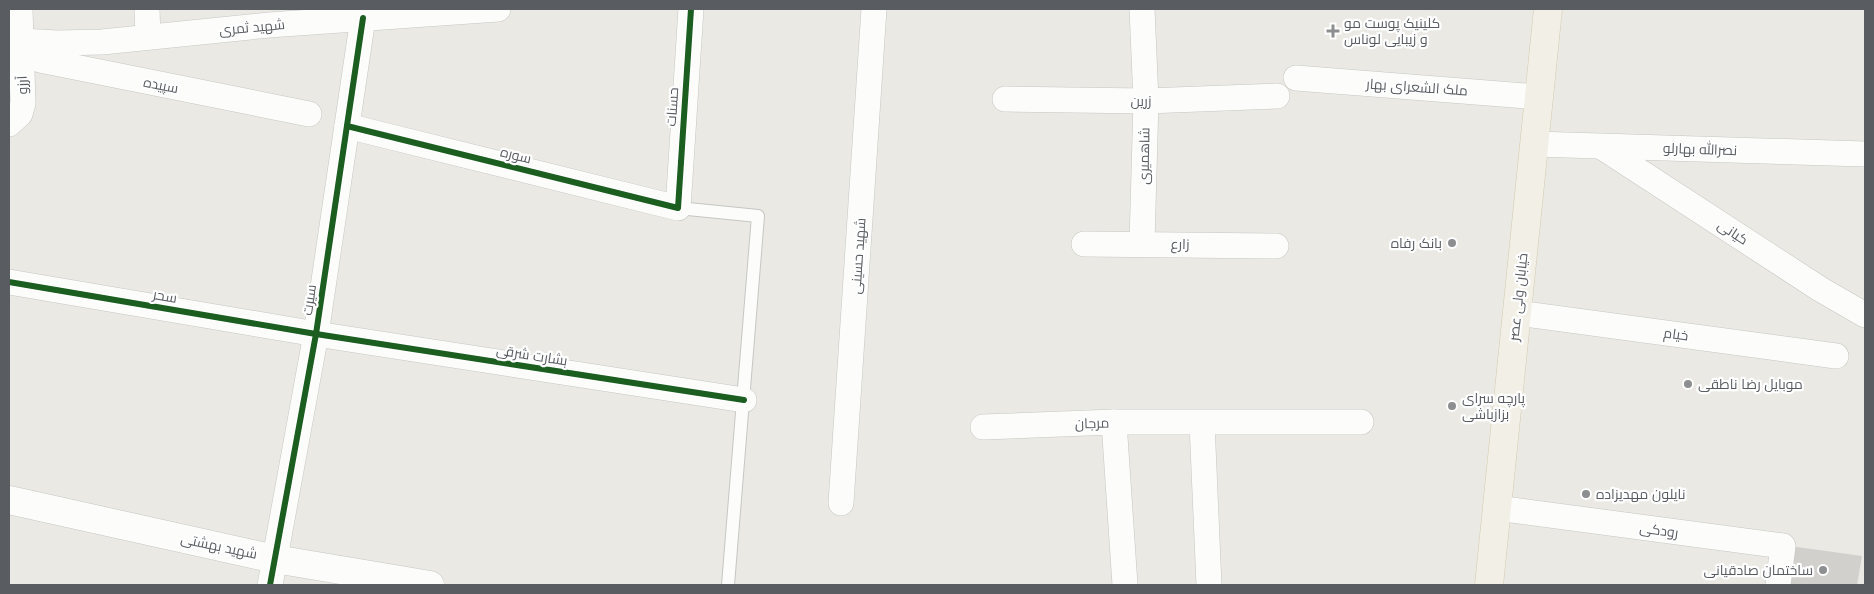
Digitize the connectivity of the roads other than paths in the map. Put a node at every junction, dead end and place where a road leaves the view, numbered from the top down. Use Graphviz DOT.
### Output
graph roads {
  1 [pos="20,9"];
  2 [pos="148,9"];
  3 [pos="498,9"];
  4 [pos="691,9"];
  5 [pos="874,9"];
  6 [pos="1142,9"];
  7 [pos="1548,9"];
  8 [pos="436,10"];
  9 [pos="269,17"];
  10 [pos="363,18"];
  11 [pos="15,37"];
  12 [pos="148,37"];
  13 [pos="1296,78"];
  14 [pos="1278,96"];
  15 [pos="1539,96"];
  16 [pos="1005,99"];
  17 [pos="1146,101"];
  18 [pos="308,114"];
  19 [pos="9,124"];
  20 [pos="347,126"];
  21 [pos="1534,144"];
  22 [pos="1602,147"];
  23 [pos="1865,154"];
  24 [pos="678,208"];
  25 [pos="1142,243"];
  26 [pos="1084,244"];
  27 [pos="1276,246"];
  28 [pos="9,282"];
  29 [pos="1517,313"];
  30 [pos="1865,315"];
  31 [pos="316,334"];
  32 [pos="1836,356"];
  33 [pos="744,400"];
  34 [pos="1114,422"];
  35 [pos="1361,422"];
  36 [pos="1202,423"];
  37 [pos="983,427"];
  38 [pos="9,500"];
  39 [pos="841,503"];
  40 [pos="1497,508"];
  41 [pos="275,559"];
  42 [pos="270,585"];
  43 [pos="430,585"];
  44 [pos="728,585"];
  45 [pos="1125,585"];
  46 [pos="1209,585"];
  47 [pos="1488,585"];
  48 [pos="1778,585"];
  1 -- 11 [label="street, آرزو"];
  2 -- 12 [label="street"];
  3 -- 8 [label="street, شهید ثمری"];
  4 -- 24 [label="street, حسنات"];
  5 -- 39 [label="street, شهید حسینی"];
  6 -- 17 [label="street, شاهمیری"];
  7 -- 15 [label="main road, خیابان ولی عصر"];
  8 -- 10 [label="street, شهید ثمری"];
  9 -- 10 [label="street, شهید ثمری"];
  9 -- 12 [label="street, شهید ثمری"];
  10 -- 20 [label="street, سیرت"];
  11 -- 12 [label="street, شهید ثمری"];
  11 -- 18 [label="street, سپیده"];
  11 -- 19 [label="street, آرزو"];
  13 -- 15 [label="street, ملک الشعرای بهار"];
  14 -- 17 [label="street, زرین"];
  15 -- 21 [label="main road, خیابان ولی عصر"];
  16 -- 17 [label="street, زرین"];
  17 -- 25 [label="street, شاهمیری"];
  20 -- 24 [label="street, سوره"];
  20 -- 31 [label="street, سیرت"];
  21 -- 22 [label="street, نصرالله بهارلو"];
  21 -- 29 [label="main road, خیابان ولی عصر"];
  22 -- 23 [label="street, نصرالله بهارلو"];
  22 -- 30 [label="street, کیانی"];
  24 -- 33 [label="lane"];
  25 -- 26 [label="street, زارع"];
  25 -- 27 [label="street, زارع"];
  28 -- 31 [label="street, سحر"];
  29 -- 32 [label="street, خیام"];
  29 -- 40 [label="main road, خیابان ولی عصر"];
  31 -- 33 [label="street, بشارت شرقی"];
  31 -- 41 [label="street, سیرت"];
  33 -- 44 [label="lane"];
  34 -- 36 [label="street, مرجان"];
  34 -- 37 [label="street, مرجان"];
  34 -- 45 [label="street"];
  35 -- 36 [label="street"];
  36 -- 46 [label="street"];
  38 -- 41 [label="street, شهید بهشتی"];
  40 -- 47 [label="main road, خیابان ولی عصر"];
  40 -- 48 [label="street, رودکی"];
  41 -- 42 [label="street, سیرت"];
  41 -- 43 [label="street, شهید بهشتی"];
}
